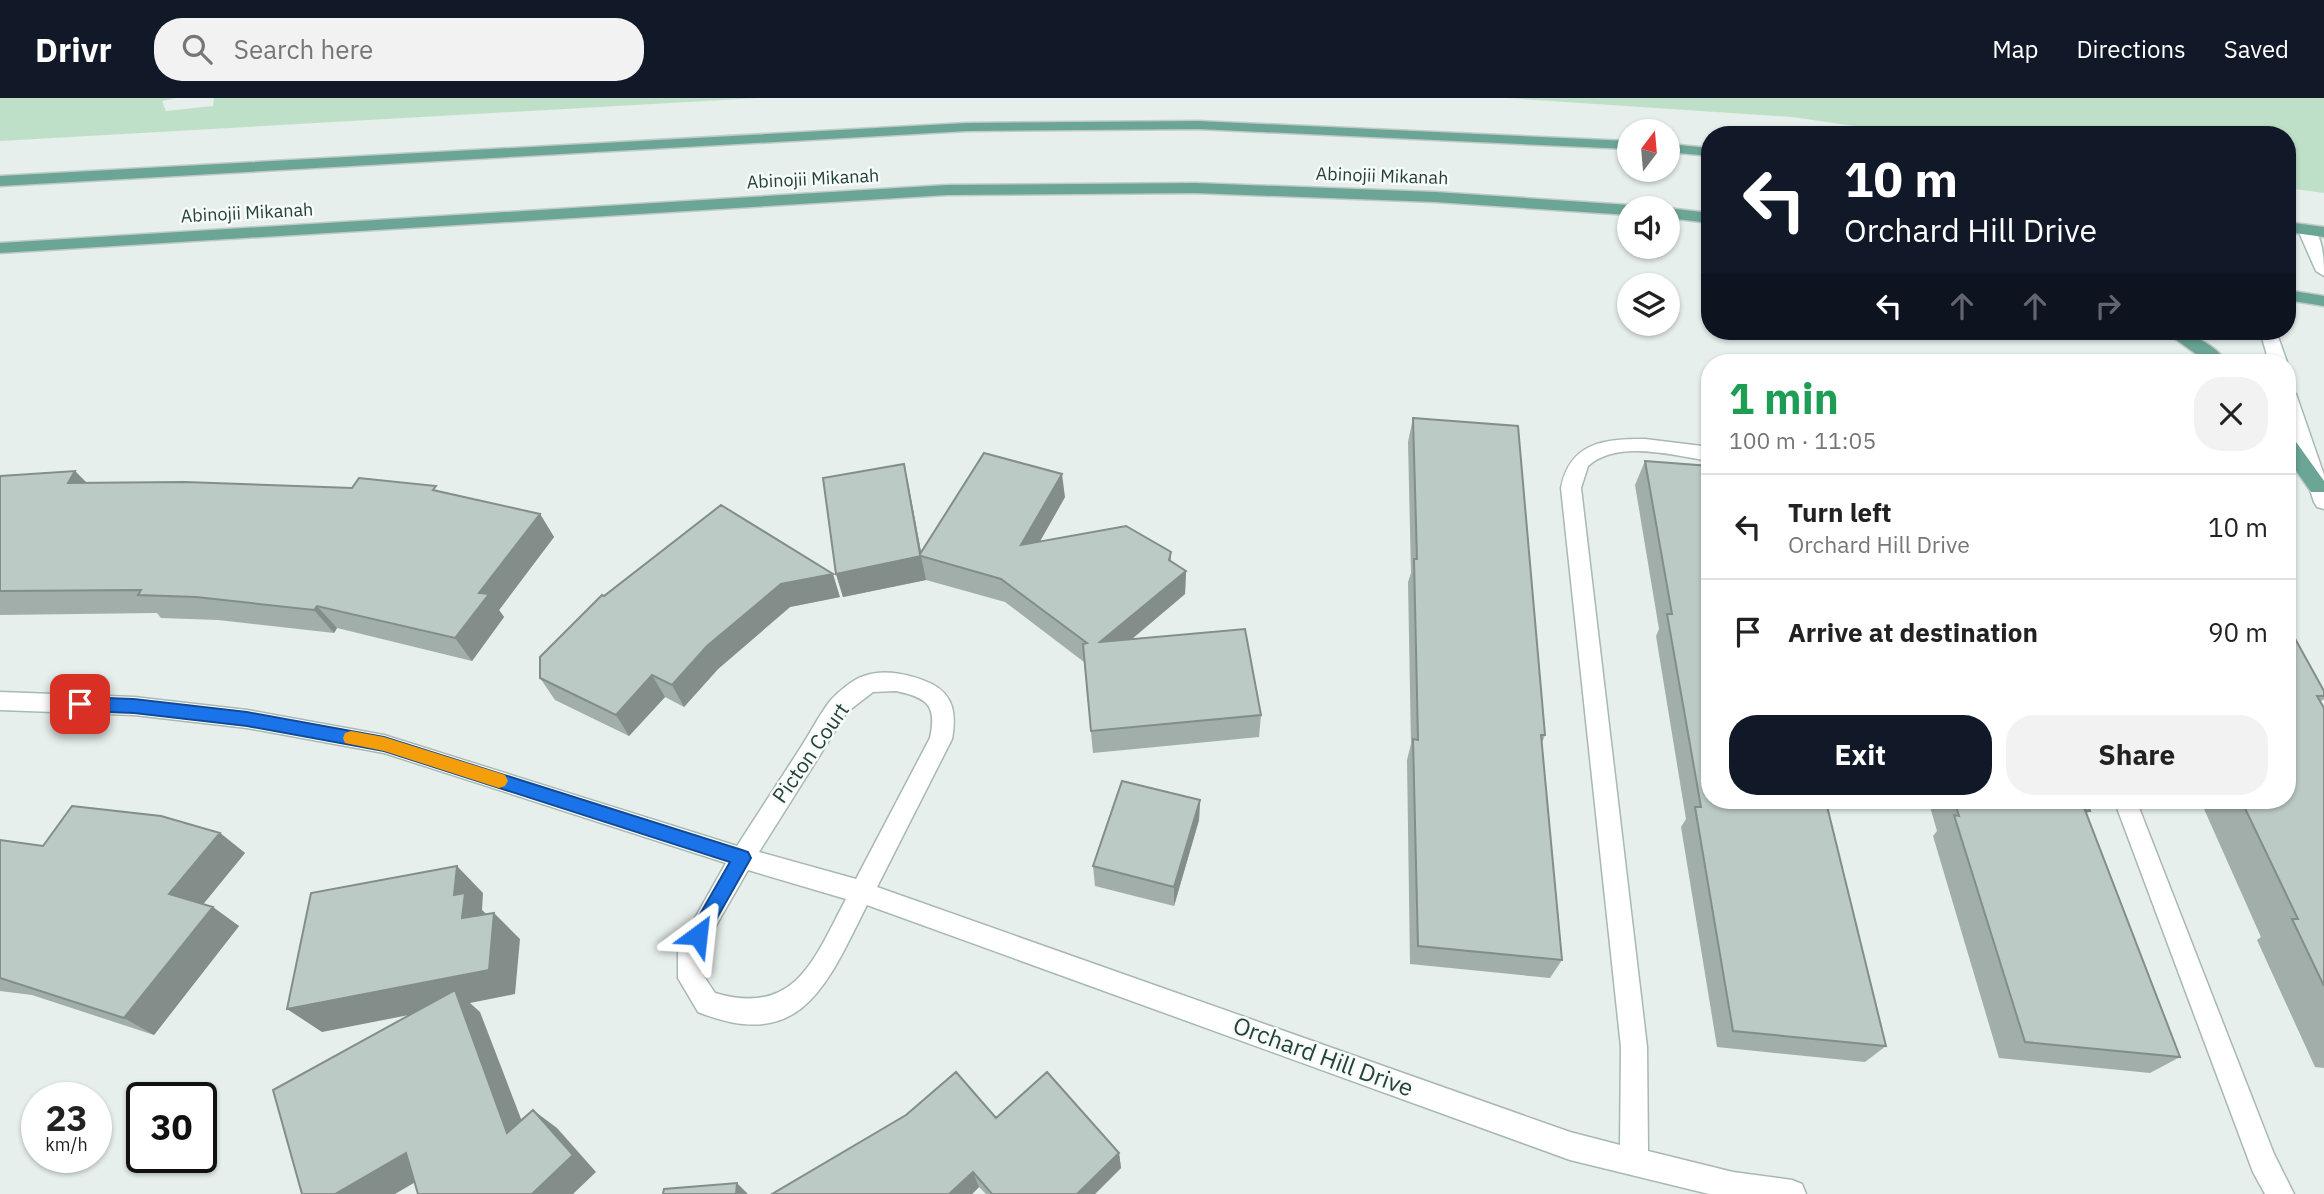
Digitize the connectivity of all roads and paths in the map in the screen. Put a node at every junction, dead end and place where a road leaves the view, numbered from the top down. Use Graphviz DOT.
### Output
graph roads {
  1 [pos="1617,144"];
  2 [pos="1680,149"];
  3 [pos="1701,151"];
  4 [pos="0,181"];
  5 [pos="1617,209"];
  6 [pos="1680,214"];
  7 [pos="1701,217"];
  8 [pos="2296,228"];
  9 [pos="2306,230"];
  10 [pos="2324,232"];
  11 [pos="0,248"];
  12 [pos="2324,271"];
  13 [pos="2296,296"];
  14 [pos="2324,301"];
  15 [pos="2187,340"];
  16 [pos="2209,354"];
  17 [pos="2296,420"];
  18 [pos="1701,453"];
  19 [pos="2296,457"];
  20 [pos="2321,494"];
  21 [pos="0,701"];
  22 [pos="2128,809"];
  23 [pos="742,858"];
  24 [pos="861,892"];
  25 [pos="1634,1162"];
  26 [pos="1792,1194"];
  27 [pos="2280,1194"];
  1 -- 4 [label="main road"];
  2 -- 3 [label="main road"];
  5 -- 11 [label="main road, Abinojii Mikanah"];
  6 -- 7 [label="main road"];
  8 -- 9 [label="main road"];
  9 -- 10 [label="main road"];
  9 -- 12 [label="street"];
  13 -- 14 [label="main road"];
  15 -- 16 [label="main road"];
  17 -- 20 [label="street"];
  18 -- 25 [label="street"];
  19 -- 20 [label="main road"];
  21 -- 23 [label="street, Orchard Hill Drive"];
  22 -- 27 [label="street"];
  23 -- 24 [label="street, Orchard Hill Drive"];
  23 -- 24 [label="street"];
  23 -- 24 [label="street, Picton Court"];
  24 -- 25 [label="street, Orchard Hill Drive"];
  25 -- 26 [label="street, Orchard Hill Drive"];
}
